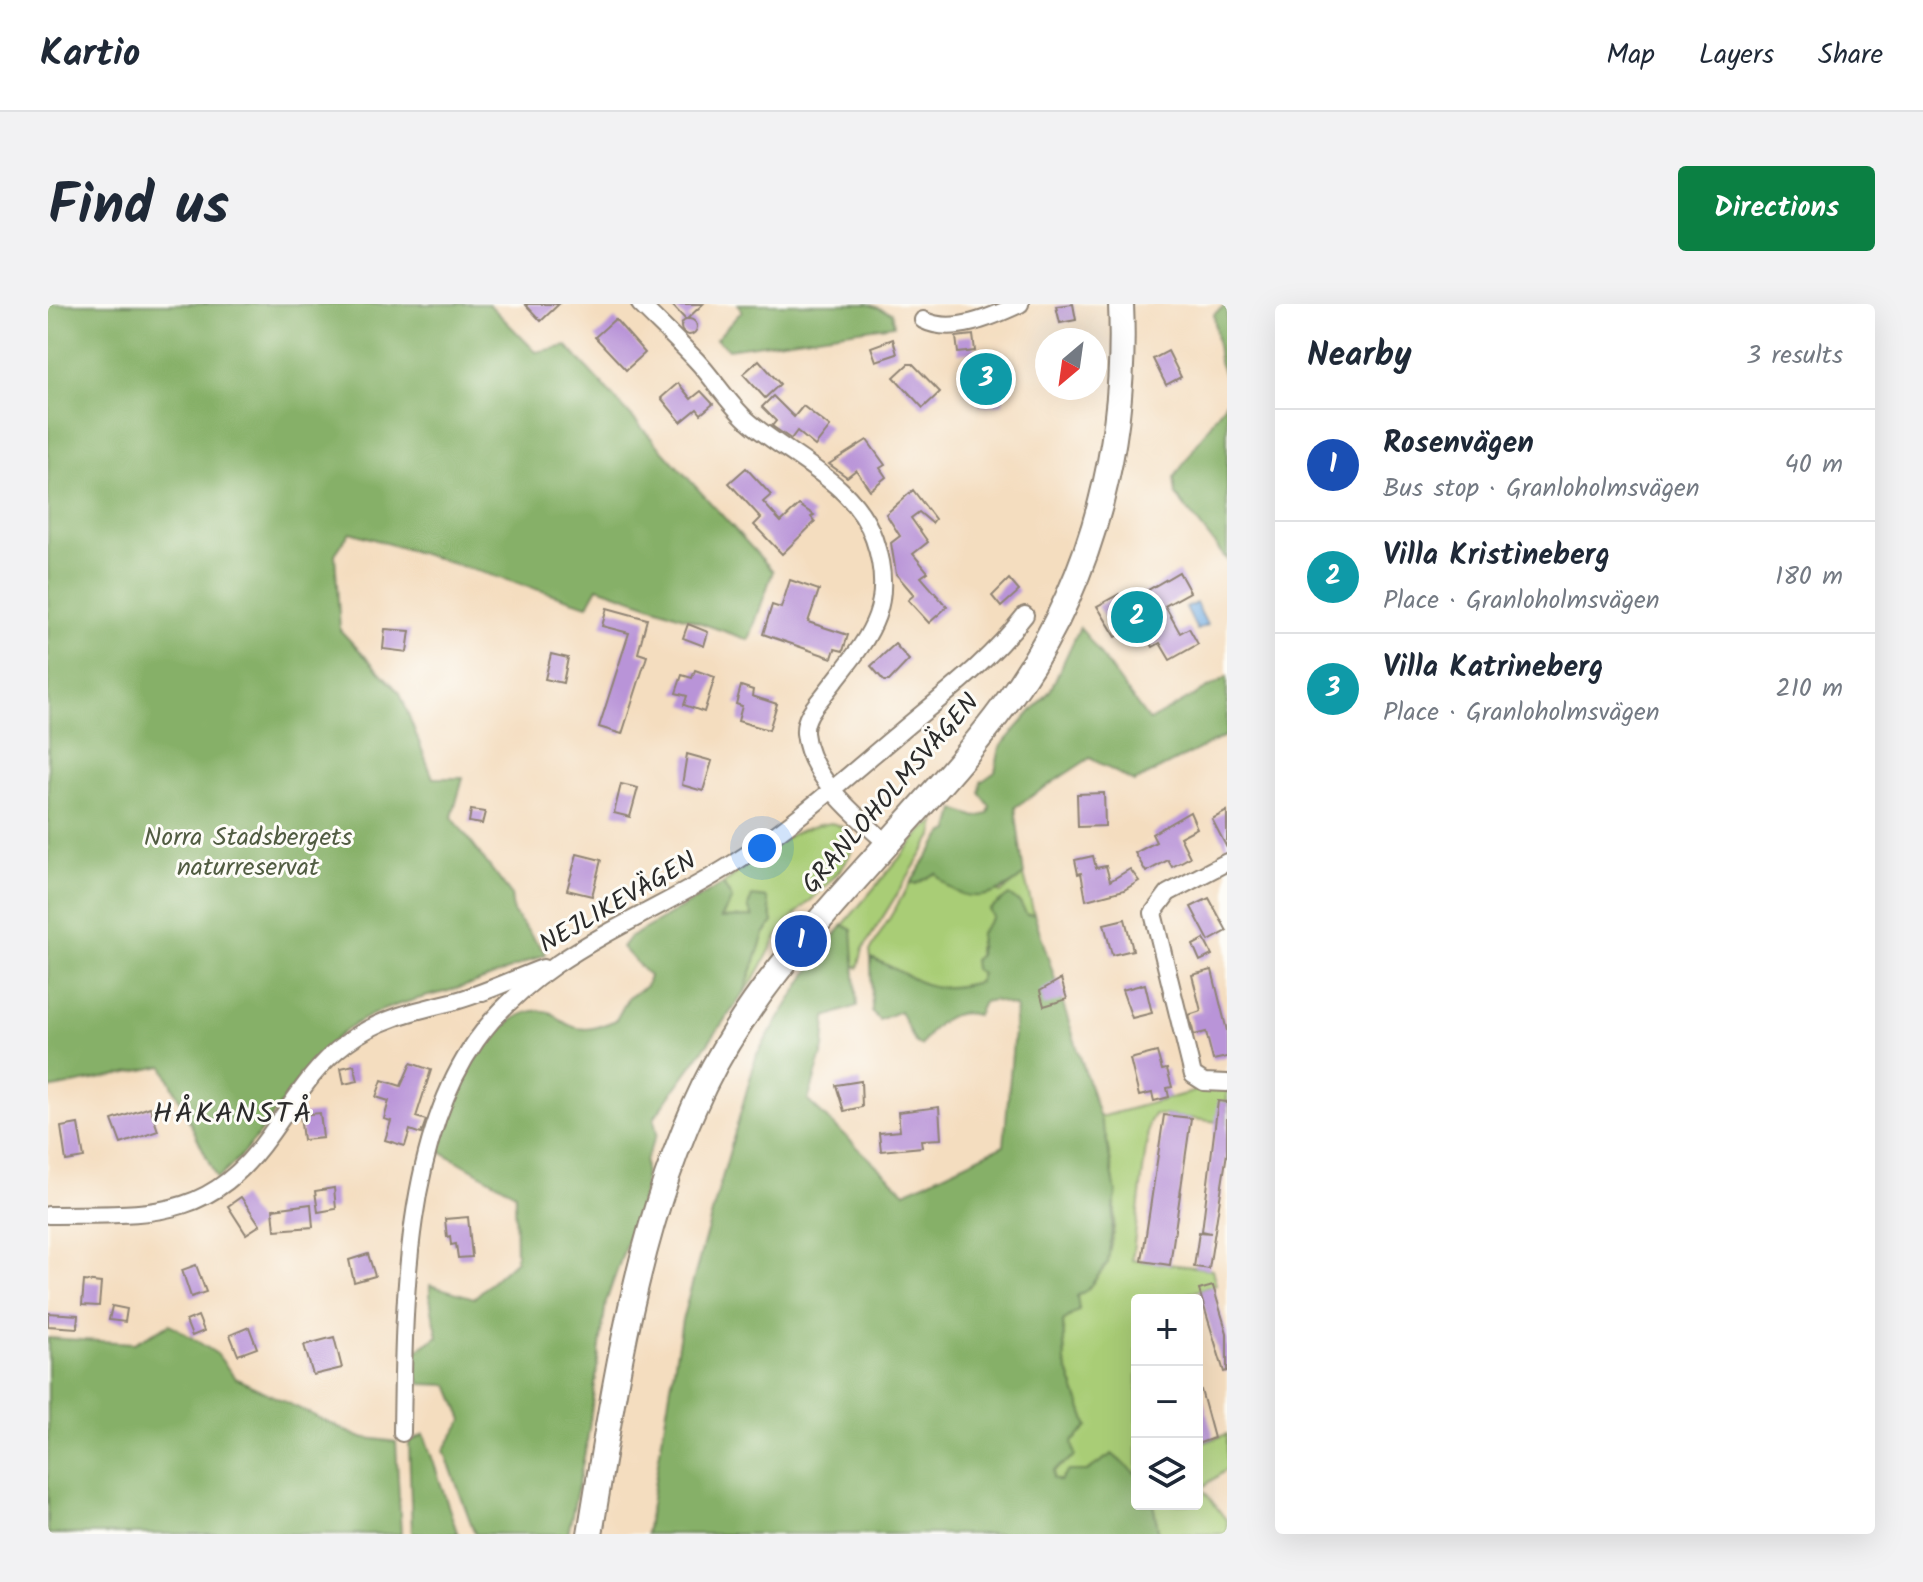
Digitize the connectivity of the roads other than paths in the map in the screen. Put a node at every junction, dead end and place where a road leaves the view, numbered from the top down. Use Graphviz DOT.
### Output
graph roads {
  1 [pos="640,304"];
  2 [pos="1020,304"];
  3 [pos="1121,304"];
  4 [pos="923,320"];
  5 [pos="1025,615"];
  6 [pos="833,788"];
  7 [pos="887,843"];
  8 [pos="1227,862"];
  9 [pos="555,963"];
  10 [pos="1227,1083"];
  11 [pos="48,1215"];
  12 [pos="402,1433"];
  13 [pos="590,1534"];
  1 -- 6 [label="street"];
  2 -- 4 [label="street"];
  3 -- 7 [label="street, GRANLOHOLMSVÄGEN"];
  5 -- 6 [label="street, NEJLIKEVÄGEN"];
  6 -- 7 [label="street"];
  6 -- 9 [label="street, NEJLIKEVÄGEN"];
  7 -- 13 [label="street, GRANLOHOLMSVÄGEN"];
  8 -- 10 [label="street"];
  9 -- 11 [label="street"];
  9 -- 12 [label="street, NEJLIKEVÄGEN"];
}
